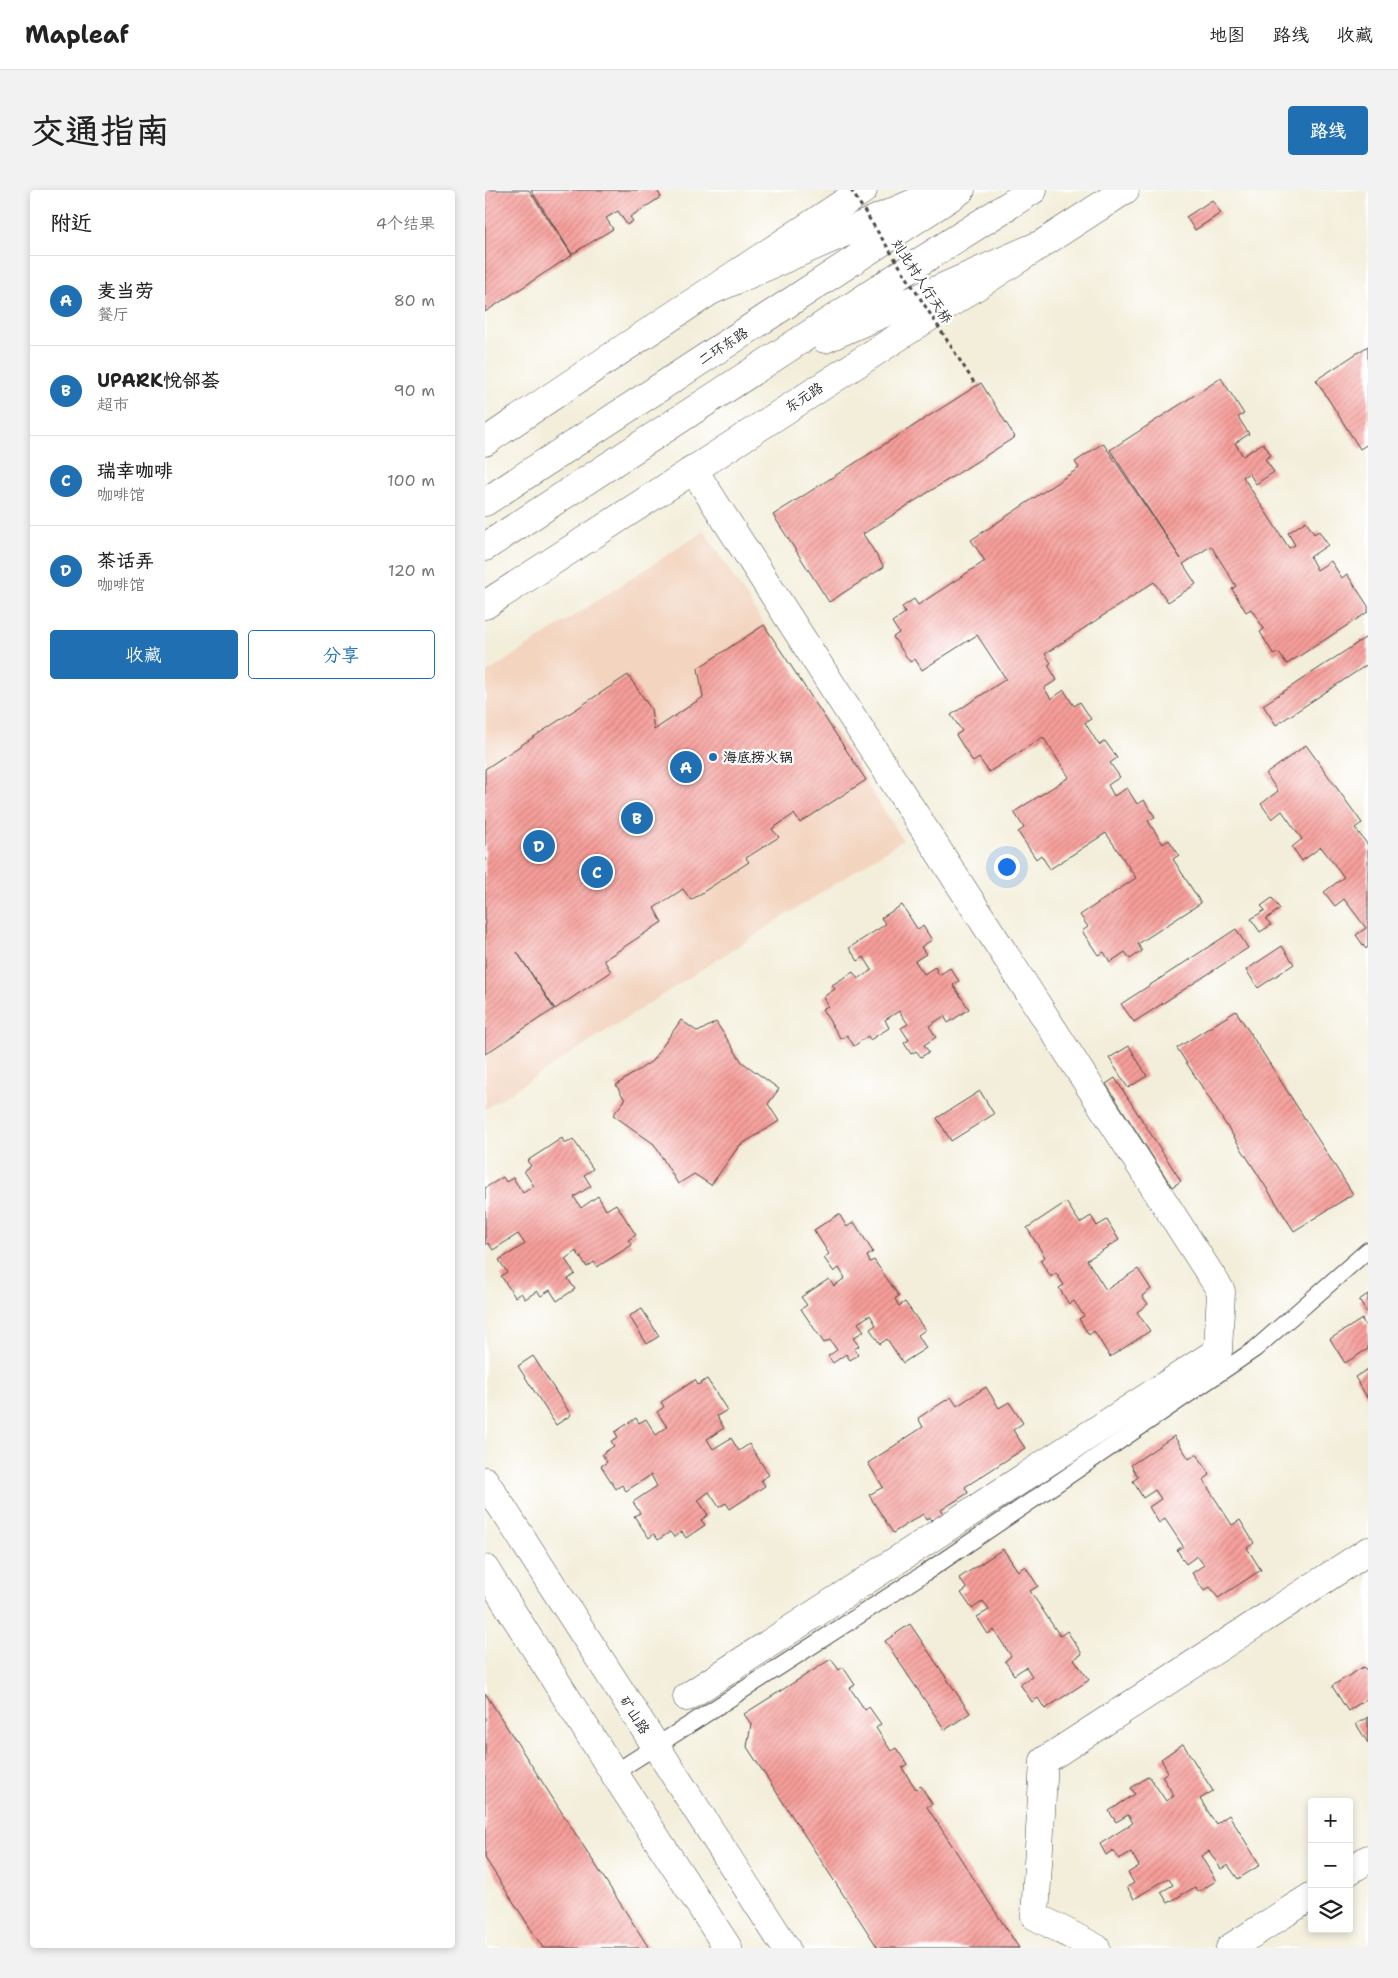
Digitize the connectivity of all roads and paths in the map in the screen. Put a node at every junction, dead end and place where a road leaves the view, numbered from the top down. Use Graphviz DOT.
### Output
graph roads {
  1 [pos="851,190"];
  2 [pos="863,190"];
  3 [pos="942,190"];
  4 [pos="961,190"];
  5 [pos="1033,190"];
  6 [pos="1125,190"];
  7 [pos="1039,245"];
  8 [pos="713,290"];
  9 [pos="753,371"];
  10 [pos="975,384"];
  11 [pos="485,442"];
  12 [pos="693,469"];
  13 [pos="485,502"];
  14 [pos="485,547"];
  15 [pos="485,605"];
  16 [pos="1368,1250"];
  17 [pos="485,1481"];
  18 [pos="1368,1551"];
  19 [pos="485,1569"];
  20 [pos="687,1697"];
  21 [pos="656,1747"];
  22 [pos="613,1773"];
  23 [pos="1368,1859"];
  24 [pos="1353,1869"];
  25 [pos="1308,1899"];
  26 [pos="728,1948"];
  27 [pos="786,1948"];
  28 [pos="1096,1948"];
  29 [pos="1230,1948"];
  1 -- 10 [label="path, 刘北村人行天桥, bridge"];
  2 -- 8 [label="main road"];
  3 -- 8 [label="main road"];
  4 -- 13 [label="main road, 二环东路"];
  5 -- 9 [label="main road"];
  6 -- 7 [label="main road, 东元路"];
  7 -- 9 [label="main road"];
  7 -- 12 [label="main road, 东元路"];
  8 -- 11 [label="main road"];
  9 -- 14 [label="main road"];
  12 -- 15 [label="main road, 东元路"];
  12 -- 20 [label="main road"];
  16 -- 21 [label="lane"];
  17 -- 21 [label="main road, 矿山路"];
  18 -- 28 [label="main road"];
  19 -- 22 [label="main road"];
  21 -- 22 [label="lane"];
  21 -- 27 [label="main road, 矿山路"];
  22 -- 26 [label="main road"];
  23 -- 24 [label="main road"];
  25 -- 29 [label="main road"];
}
